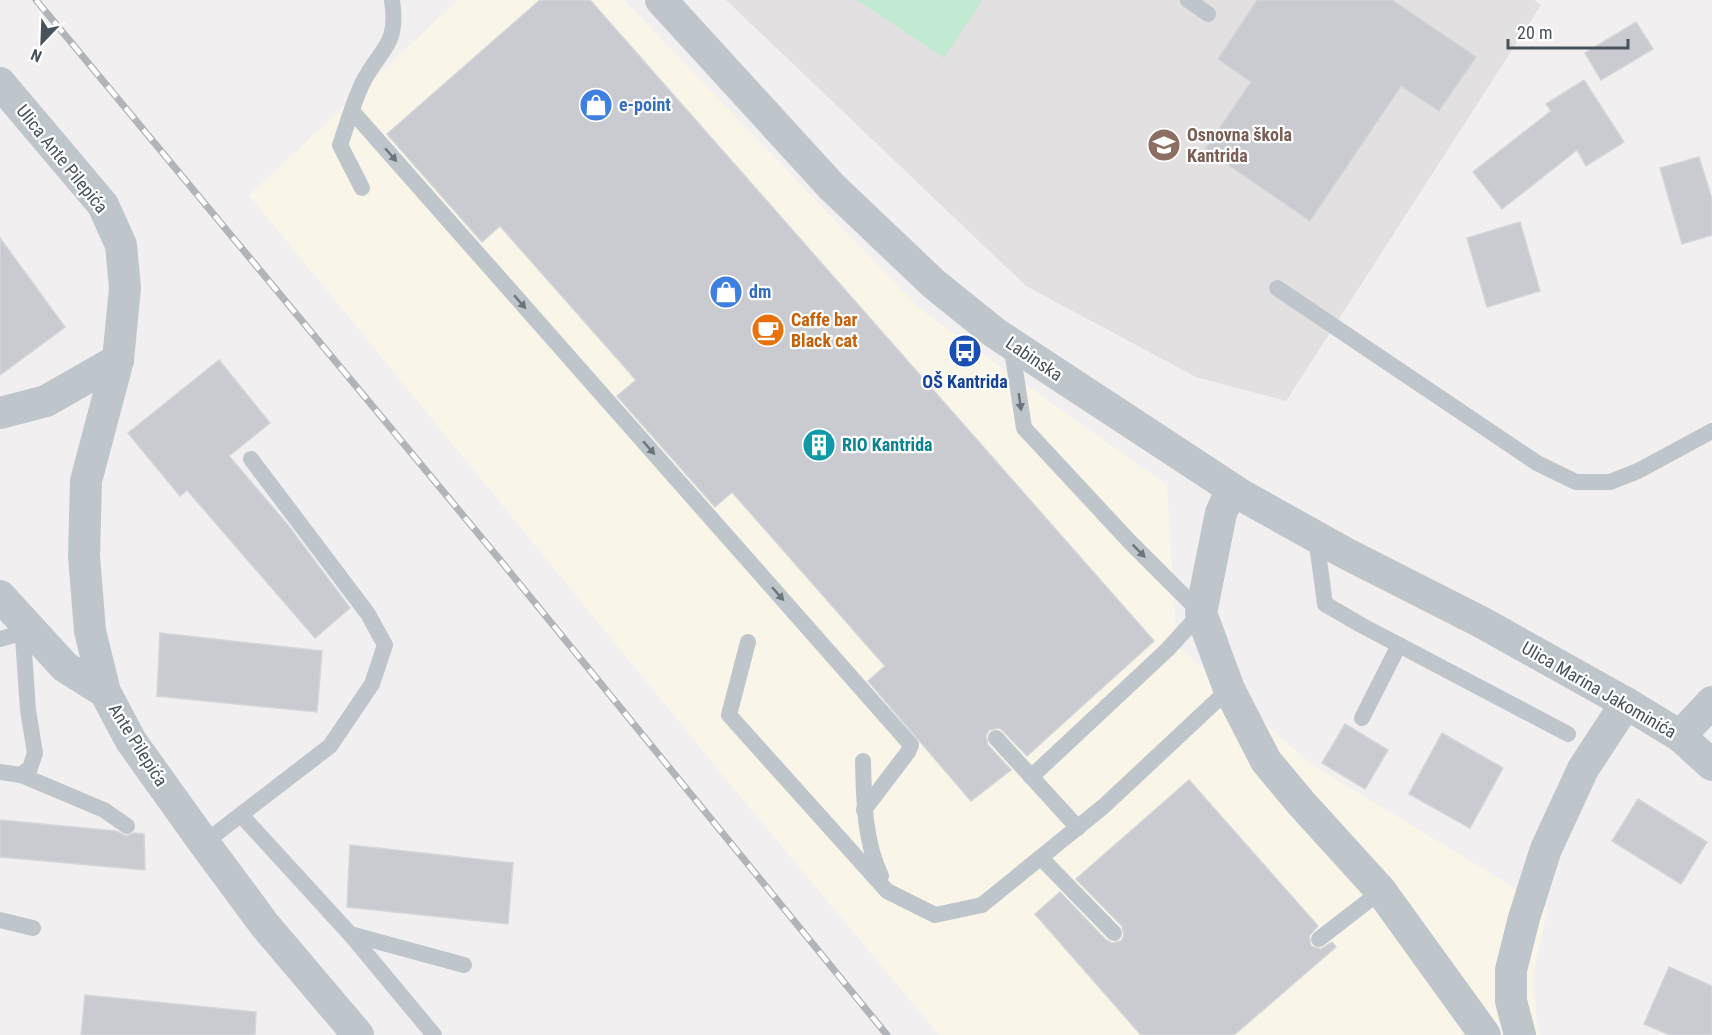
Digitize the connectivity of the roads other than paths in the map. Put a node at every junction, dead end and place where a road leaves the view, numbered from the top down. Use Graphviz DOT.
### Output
graph roads {
  1 [pos="392,0"];
  2 [pos="661,0"];
  3 [pos="1188,0"];
  4 [pos="1208,14"];
  5 [pos="0,83"];
  6 [pos="352,111"];
  7 [pos="362,188"];
  8 [pos="1277,288"];
  9 [pos="1011,344"];
  10 [pos="118,360"];
  11 [pos="0,412"];
  12 [pos="1712,430"];
  13 [pos="251,459"];
  14 [pos="1232,489"];
  15 [pos="1316,537"];
  16 [pos="0,596"];
  17 [pos="1201,613"];
  18 [pos="1480,622"];
  19 [pos="14,630"];
  20 [pos="748,642"];
  21 [pos="1399,645"];
  22 [pos="1229,689"];
  23 [pos="105,692"];
  24 [pos="1712,702"];
  25 [pos="1626,703"];
  26 [pos="1362,718"];
  27 [pos="1568,734"];
  28 [pos="1680,736"];
  29 [pos="996,738"];
  30 [pos="863,760"];
  31 [pos="1712,765"];
  32 [pos="0,772"];
  33 [pos="21,775"];
  34 [pos="1031,777"];
  35 [pos="864,810"];
  36 [pos="241,815"];
  37 [pos="127,826"];
  38 [pos="1078,828"];
  39 [pos="204,843"];
  40 [pos="1041,858"];
  41 [pos="887,891"];
  42 [pos="1381,891"];
  43 [pos="0,920"];
  44 [pos="33,927"];
  45 [pos="1114,933"];
  46 [pos="350,934"];
  47 [pos="1319,939"];
  48 [pos="464,965"];
  49 [pos="349,1031"];
  50 [pos="434,1035"];
  51 [pos="1485,1035"];
  52 [pos="1520,1035"];
  1 -- 6 [label="lane"];
  2 -- 9 [label="street, Labinska"];
  3 -- 4 [label="lane"];
  5 -- 10 [label="street, Ulica Ante Pilepića"];
  6 -- 7 [label="lane"];
  6 -- 35 [label="lane, one-way"];
  8 -- 12 [label="lane"];
  9 -- 14 [label="street, Labinska"];
  9 -- 17 [label="lane, one-way"];
  10 -- 11 [label="street"];
  10 -- 23 [label="street, Ante Pilepića"];
  13 -- 36 [label="lane"];
  14 -- 15 [label="street, Labinska"];
  14 -- 17 [label="street"];
  15 -- 18 [label="street, Labinska"];
  15 -- 21 [label="lane"];
  16 -- 19 [label="street"];
  17 -- 22 [label="street"];
  17 -- 34 [label="lane"];
  18 -- 25 [label="street, Ulica Marina Jakominića"];
  19 -- 23 [label="street"];
  19 -- 33 [label="lane"];
  20 -- 41 [label="lane"];
  21 -- 26 [label="lane"];
  21 -- 27 [label="lane"];
  22 -- 38 [label="lane"];
  22 -- 42 [label="street"];
  23 -- 39 [label="street, Ante Pilepića"];
  24 -- 28 [label="street"];
  25 -- 28 [label="street, Ulica Marina Jakominića"];
  25 -- 52 [label="street"];
  28 -- 31 [label="street, Ulica Marina Jakominića"];
  29 -- 34 [label="lane"];
  30 -- 35 [label="lane"];
  32 -- 33 [label="lane"];
  33 -- 37 [label="lane"];
  34 -- 38 [label="lane"];
  35 -- 41 [label="lane"];
  36 -- 39 [label="lane"];
  36 -- 46 [label="lane"];
  38 -- 40 [label="lane"];
  39 -- 49 [label="street, Ante Pilepića"];
  40 -- 41 [label="lane"];
  40 -- 45 [label="lane"];
  42 -- 47 [label="lane"];
  42 -- 51 [label="street"];
  43 -- 44 [label="lane"];
  46 -- 48 [label="lane"];
  46 -- 50 [label="lane"];
}
